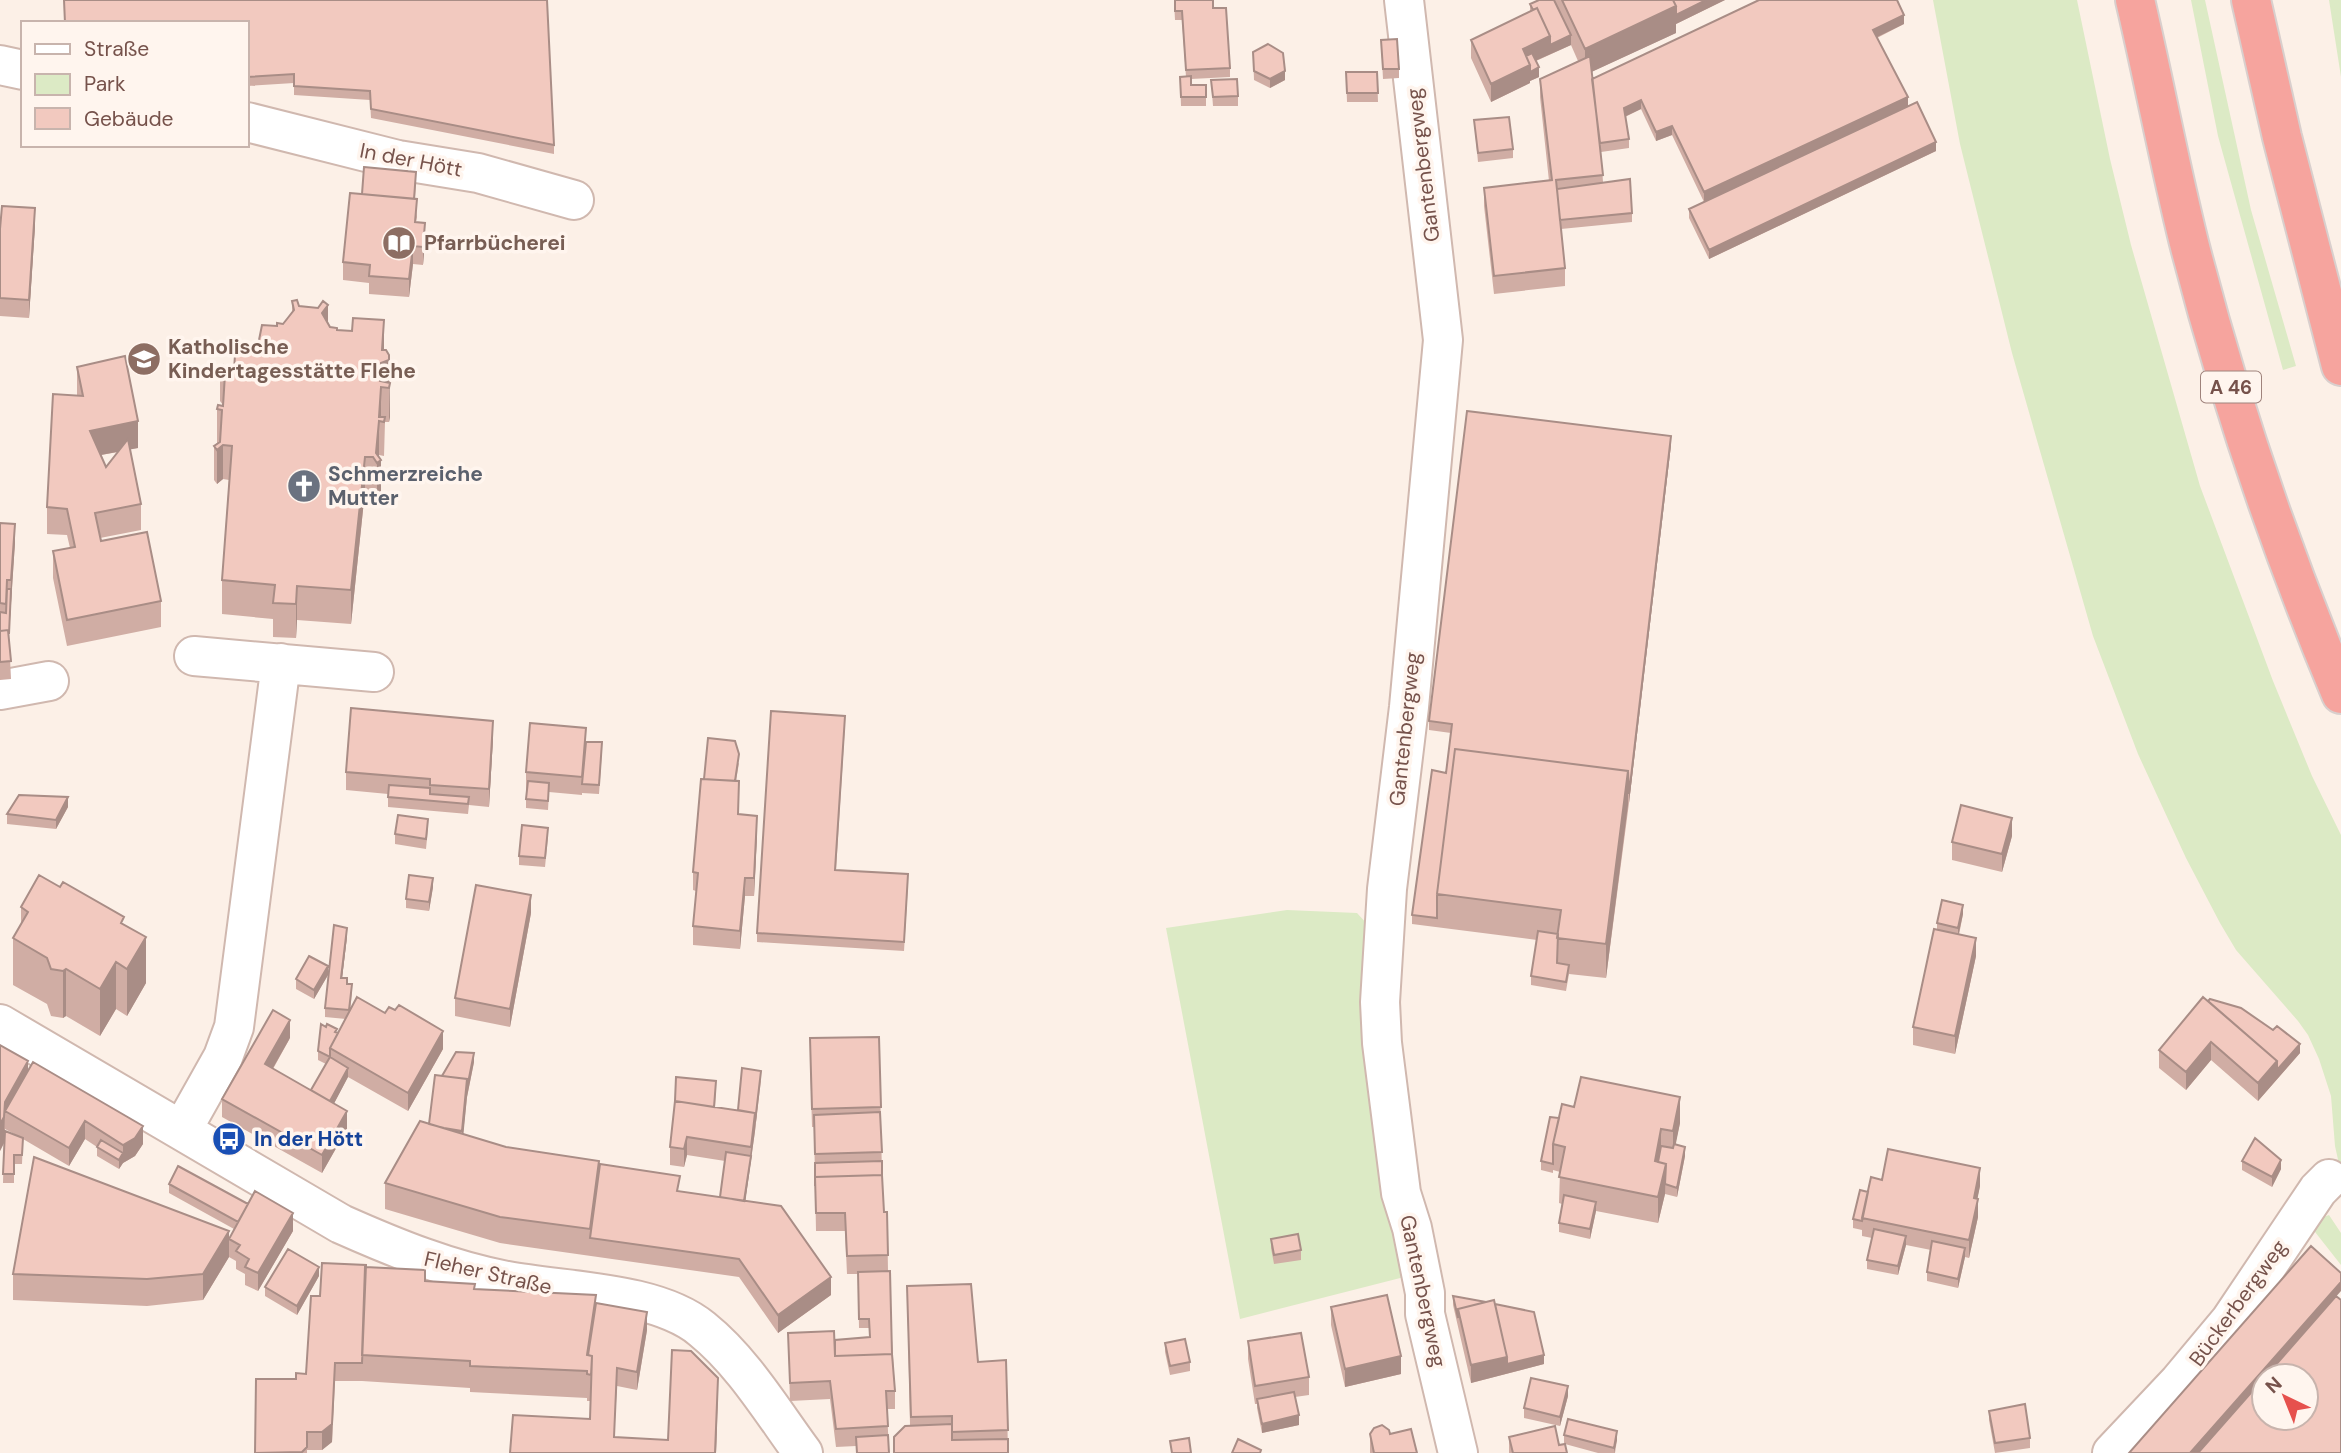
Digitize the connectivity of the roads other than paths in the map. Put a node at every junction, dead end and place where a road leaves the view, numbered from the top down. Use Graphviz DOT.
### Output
graph roads {
  1 [pos="1404,0"];
  2 [pos="2135,0"];
  3 [pos="2144,0"];
  4 [pos="2250,0"];
  5 [pos="0,65"];
  6 [pos="21,70"];
  7 [pos="2151,71"];
  8 [pos="248,122"];
  9 [pos="574,200"];
  10 [pos="2341,366"];
  11 [pos="194,656"];
  12 [pos="281,663"];
  13 [pos="374,672"];
  14 [pos="49,681"];
  15 [pos="0,690"];
  16 [pos="2341,694"];
  17 [pos="0,1024"];
  18 [pos="182,1130"];
  19 [pos="2329,1179"];
  20 [pos="803,1453"];
  21 [pos="1458,1453"];
  22 [pos="2112,1453"];
  1 -- 21 [label="street, Gantenbergweg"];
  2 -- 7 [label="highway"];
  3 -- 7 [label="highway, A 46"];
  4 -- 10 [label="highway"];
  5 -- 6 [label="street"];
  7 -- 16 [label="highway, A 46"];
  8 -- 9 [label="street, In der Hött"];
  11 -- 12 [label="street"];
  12 -- 13 [label="street"];
  12 -- 18 [label="street"];
  14 -- 15 [label="street"];
  17 -- 18 [label="street, Fleher Straße"];
  18 -- 20 [label="street, Fleher Straße"];
  19 -- 22 [label="street, Bückerbergweg"];
}
